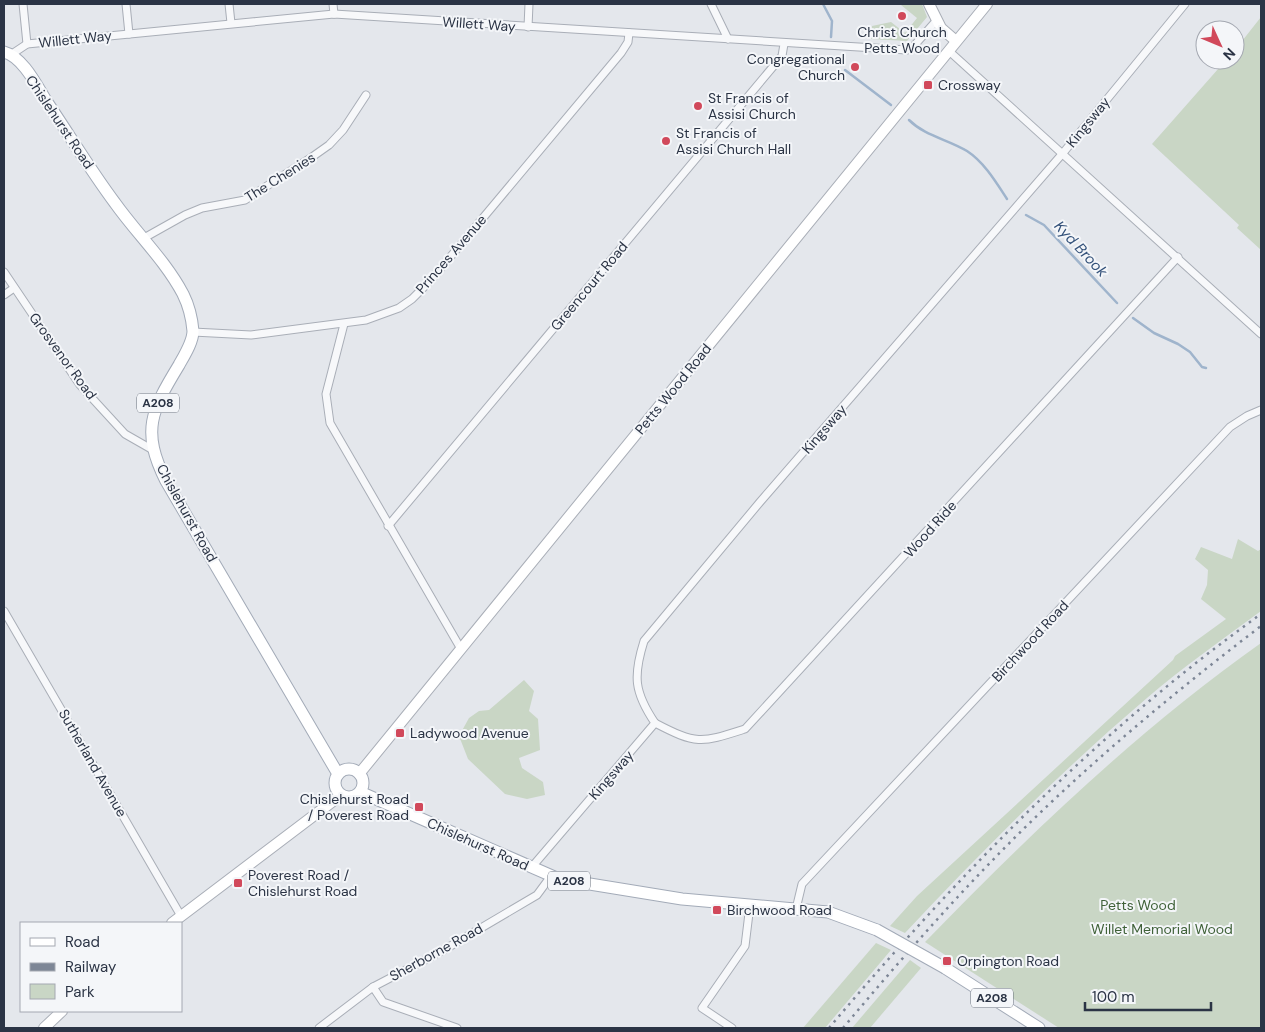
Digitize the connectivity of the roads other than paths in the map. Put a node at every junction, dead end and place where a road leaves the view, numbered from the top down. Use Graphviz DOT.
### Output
graph roads {
  1 [pos="23,4"];
  2 [pos="126,4"];
  3 [pos="229,4"];
  4 [pos="333,4"];
  5 [pos="529,4"];
  6 [pos="711,4"];
  7 [pos="929,4"];
  8 [pos="987,4"];
  9 [pos="1184,4"];
  10 [pos="334,14"];
  11 [pos="936,21"];
  12 [pos="231,23"];
  13 [pos="528,27"];
  14 [pos="629,33"];
  15 [pos="129,34"];
  16 [pos="728,39"];
  17 [pos="956,42"];
  18 [pos="27,44"];
  19 [pos="784,44"];
  20 [pos="949,51"];
  21 [pos="8,53"];
  22 [pos="366,94"];
  23 [pos="1063,153"];
  24 [pos="144,238"];
  25 [pos="1178,257"];
  26 [pos="4,272"];
  27 [pos="14,288"];
  28 [pos="4,295"];
  29 [pos="344,324"];
  30 [pos="193,332"];
  31 [pos="1261,334"];
  32 [pos="1261,410"];
  33 [pos="153,450"];
  34 [pos="388,526"];
  35 [pos="4,611"];
  36 [pos="460,650"];
  37 [pos="656,723"];
  38 [pos="338,774"];
  39 [pos="359,774"];
  40 [pos="360,792"];
  41 [pos="341,795"];
  42 [pos="531,868"];
  43 [pos="551,876"];
  44 [pos="750,905"];
  45 [pos="796,908"];
  46 [pos="181,916"];
  47 [pos="173,922"];
  48 [pos="373,987"];
  49 [pos="61,1012"];
  50 [pos="44,1028"];
  51 [pos="319,1028"];
  52 [pos="457,1028"];
  53 [pos="732,1028"];
  54 [pos="1039,1028"];
  1 -- 18 [label="street"];
  2 -- 15 [label="street"];
  3 -- 12 [label="street"];
  4 -- 10 [label="street"];
  5 -- 13 [label="street"];
  6 -- 16 [label="street"];
  7 -- 11 [label="street"];
  8 -- 17 [label="street, Petts Wood Road"];
  9 -- 23 [label="street, Kingsway"];
  10 -- 12 [label="street, Willett Way"];
  10 -- 13 [label="street, Willett Way"];
  11 -- 17 [label="street"];
  11 -- 19 [label="street, Willett Way"];
  12 -- 15 [label="street, Willett Way"];
  13 -- 14 [label="street, Willett Way"];
  14 -- 16 [label="street, Willett Way"];
  14 -- 29 [label="street, Princes Avenue"];
  15 -- 18 [label="street, Willett Way"];
  16 -- 19 [label="street, Willett Way"];
  17 -- 20 [label="street, Petts Wood Road"];
  18 -- 21 [label="street, Willett Way"];
  19 -- 34 [label="street, Greencourt Road"];
  20 -- 23 [label="street"];
  20 -- 36 [label="street, Petts Wood Road"];
  21 -- 24 [label="main road, Chislehurst Road"];
  22 -- 24 [label="street, The Chenies"];
  23 -- 25 [label="street"];
  23 -- 37 [label="street, Kingsway"];
  24 -- 30 [label="main road, Chislehurst Road"];
  25 -- 31 [label="street"];
  25 -- 37 [label="street, Wood Ride"];
  26 -- 27 [label="street, Grosvenor Road"];
  27 -- 28 [label="street"];
  27 -- 33 [label="street, Grosvenor Road"];
  29 -- 30 [label="street, Princes Avenue"];
  29 -- 34 [label="street"];
  30 -- 33 [label="main road, Chislehurst Road / A208"];
  32 -- 45 [label="street, Birchwood Road"];
  33 -- 38 [label="main road, Chislehurst Road / A208"];
  34 -- 36 [label="street"];
  35 -- 46 [label="street, Sutherland Avenue"];
  36 -- 39 [label="street, Petts Wood Road"];
  37 -- 42 [label="street, Kingsway"];
  38 -- 39 [label="main road"];
  38 -- 41 [label="main road, A208"];
  39 -- 40 [label="main road"];
  40 -- 41 [label="main road"];
  40 -- 42 [label="main road, Chislehurst Road / A208"];
  41 -- 46 [label="street"];
  42 -- 43 [label="main road, Chislehurst Road / A208"];
  43 -- 44 [label="main road, Chislehurst Road / A208"];
  43 -- 48 [label="street, Sherborne Road"];
  44 -- 45 [label="main road, Chislehurst Road / A208"];
  44 -- 53 [label="street"];
  45 -- 54 [label="main road, Chislehurst Road / A208, bridge"];
  46 -- 47 [label="street"];
  48 -- 51 [label="street, Sherborne Road"];
  48 -- 52 [label="street"];
  49 -- 50 [label="street"];
}
